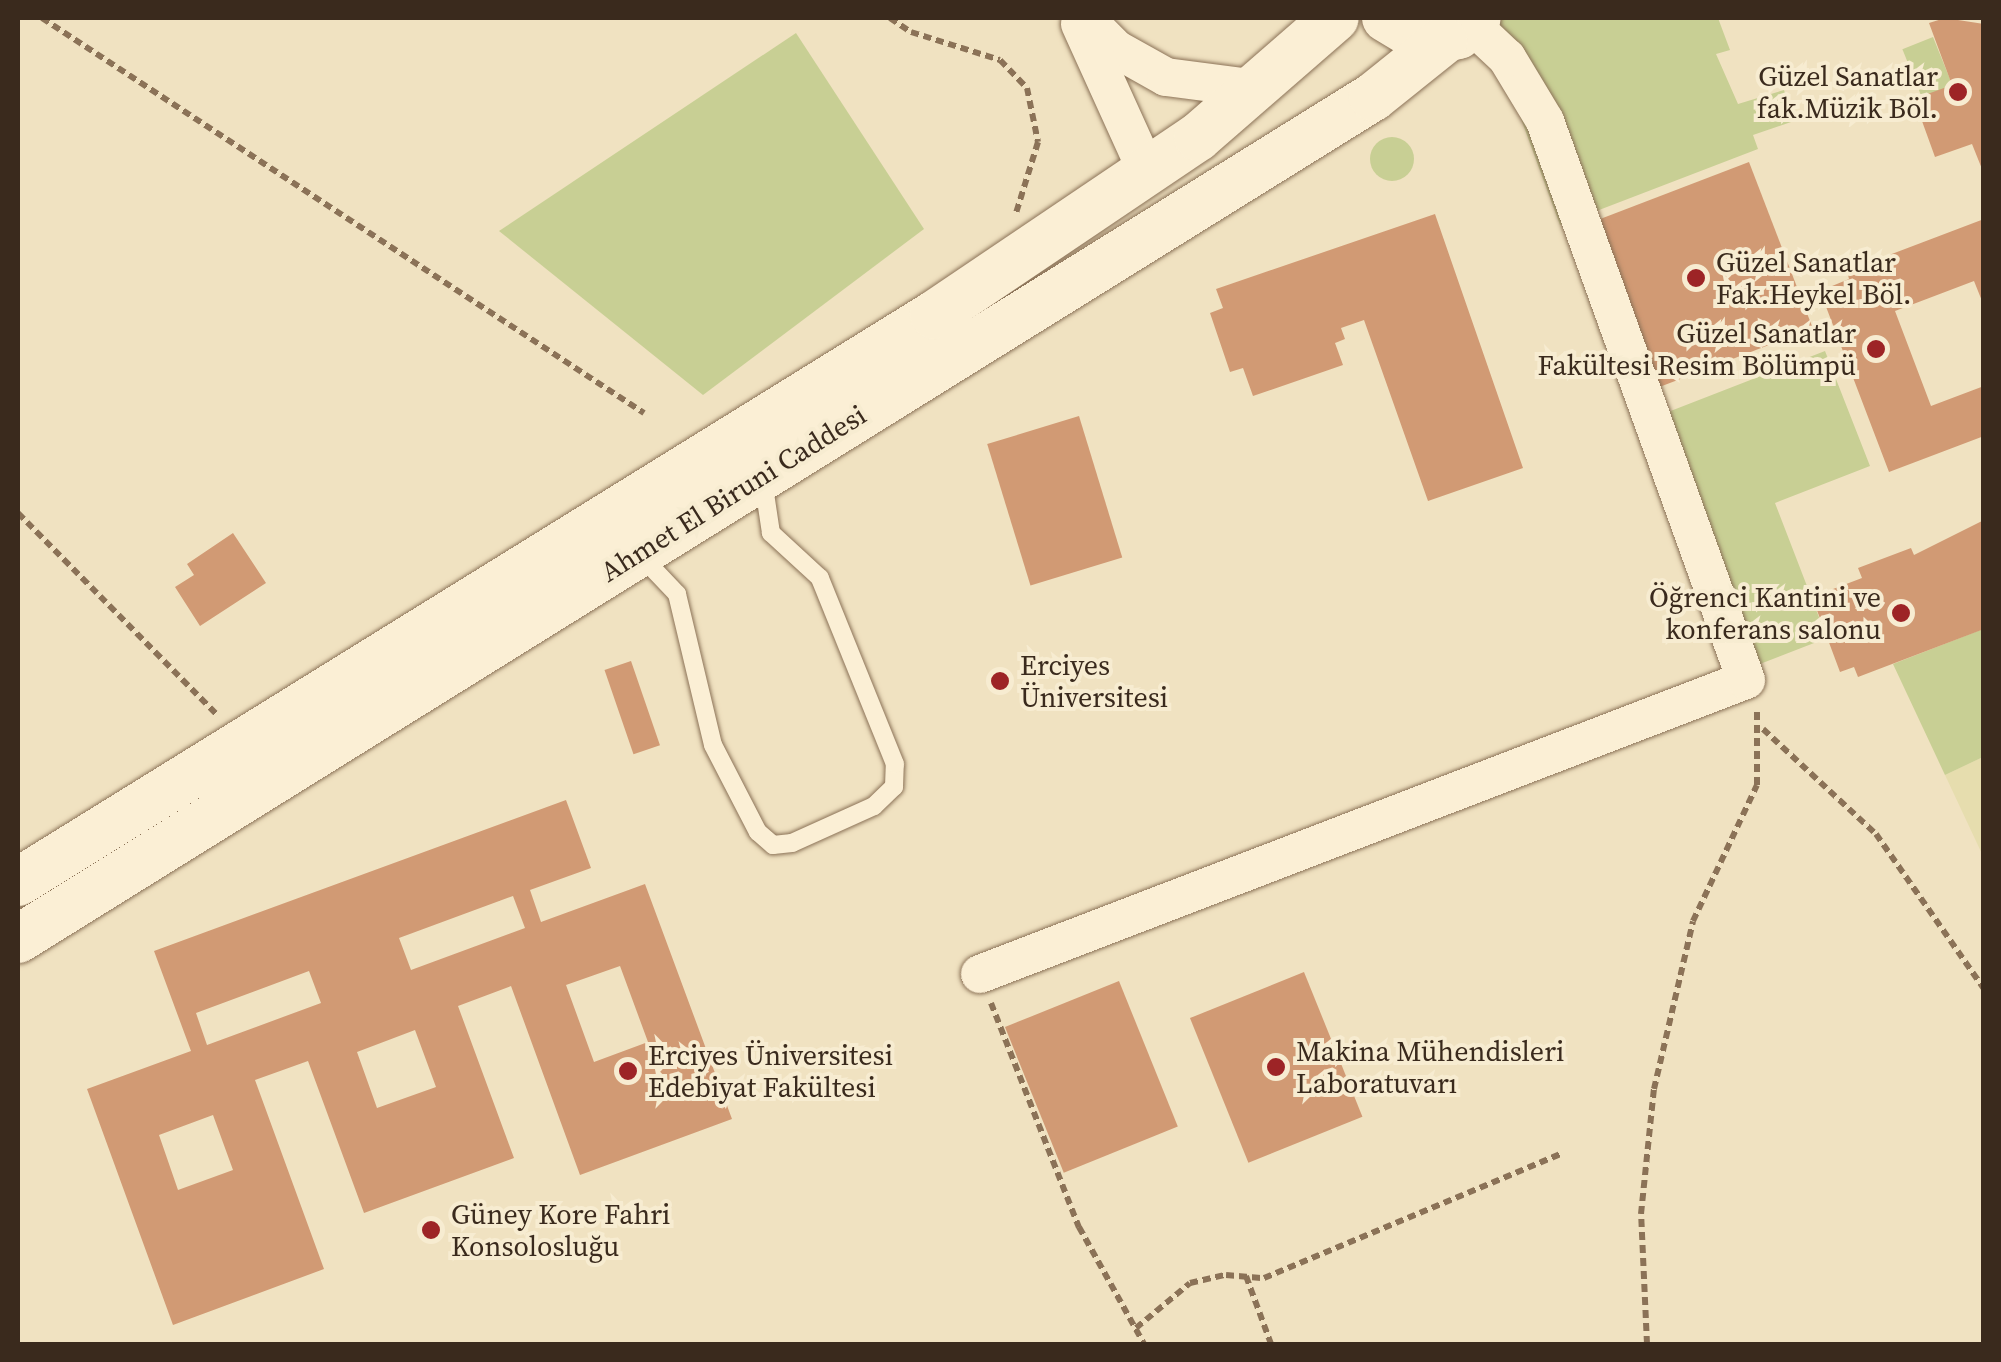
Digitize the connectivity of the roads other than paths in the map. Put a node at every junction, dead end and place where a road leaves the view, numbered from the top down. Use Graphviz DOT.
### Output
graph roads {
  1 [pos="1078,18"];
  2 [pos="1086,18"];
  3 [pos="1336,18"];
  4 [pos="1386,18"];
  5 [pos="1464,28"];
  6 [pos="1258,89"];
  7 [pos="1148,172"];
  8 [pos="762,474"];
  9 [pos="638,553"];
  10 [pos="18,882"];
  11 [pos="18,939"];
  12 [pos="980,974"];
  1 -- 7 [label="street"];
  2 -- 6 [label="street"];
  3 -- 6 [label="street, Ahmet El Biruni Caddesi"];
  4 -- 5 [label="street"];
  5 -- 8 [label="street, Ahmet El Biruni Caddesi"];
  5 -- 12 [label="street"];
  6 -- 7 [label="street, Ahmet El Biruni Caddesi"];
  7 -- 10 [label="street, Ahmet El Biruni Caddesi"];
  8 -- 9 [label="street, Ahmet El Biruni Caddesi"];
  8 -- 9 [label="lane"];
  9 -- 11 [label="street, Ahmet El Biruni Caddesi"];
}
